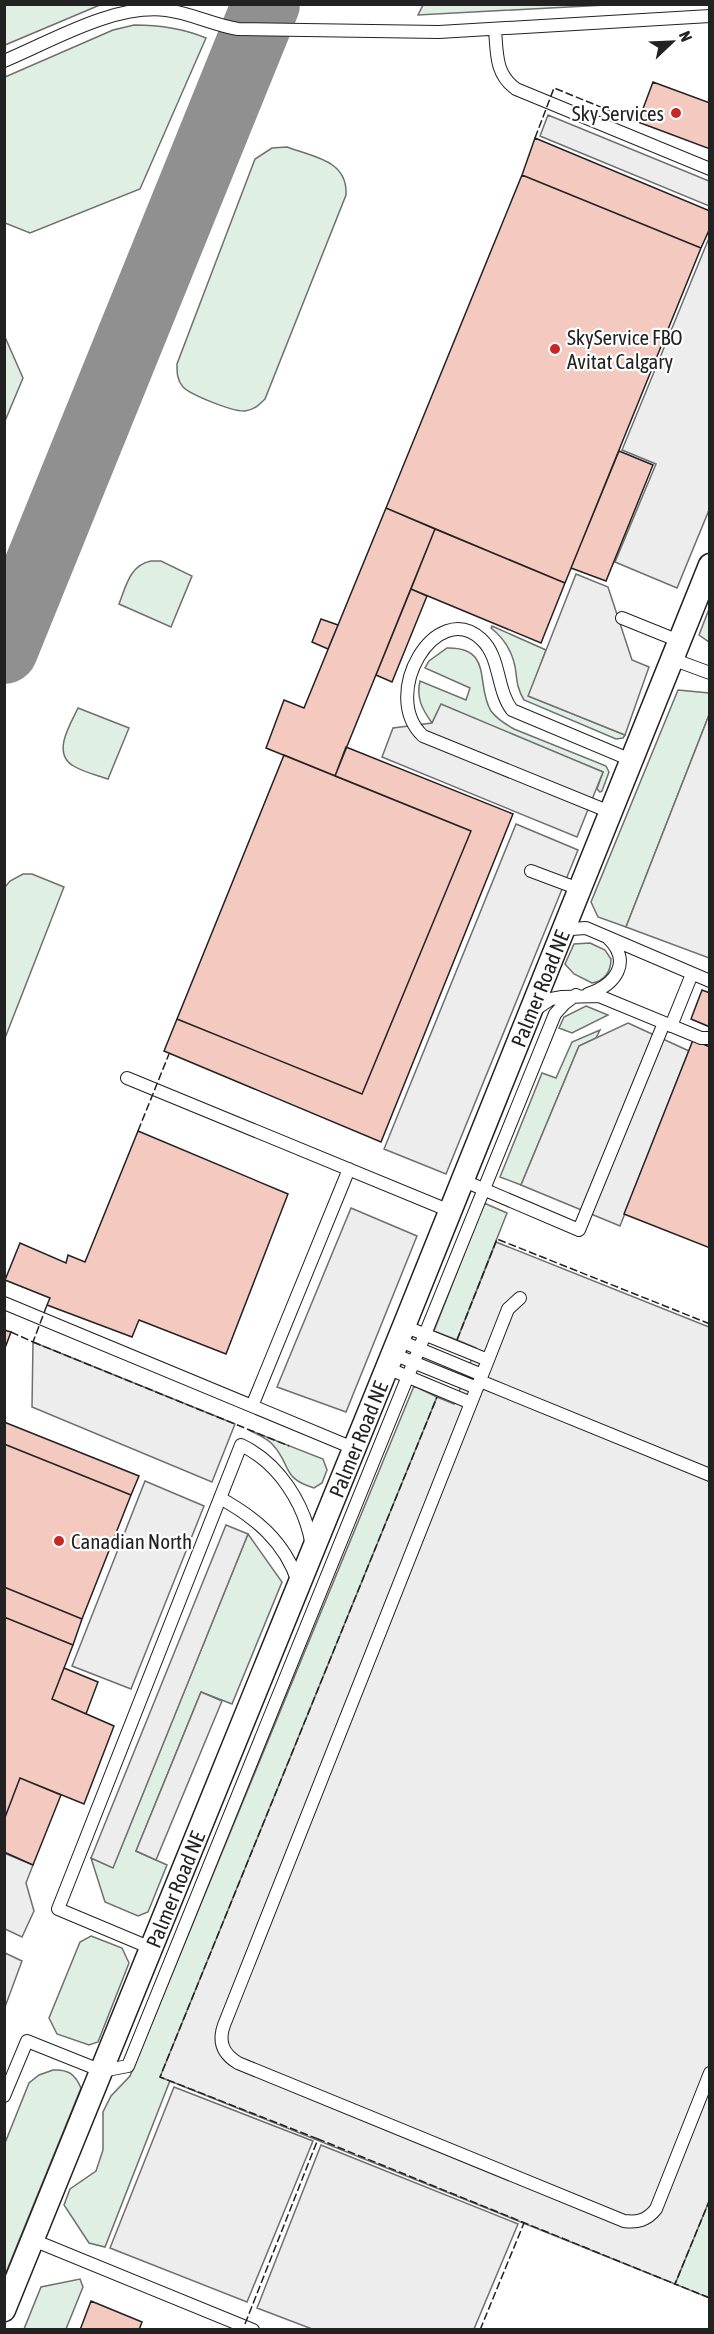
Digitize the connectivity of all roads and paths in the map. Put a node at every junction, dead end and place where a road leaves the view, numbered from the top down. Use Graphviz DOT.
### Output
graph roads {
  1 [pos="710,16"];
  2 [pos="495,29"];
  3 [pos="4,61"];
  4 [pos="710,169"];
  5 [pos="710,565"];
  6 [pos="622,618"];
  7 [pos="676,650"];
  8 [pos="710,673"];
  9 [pos="631,760"];
  10 [pos="610,812"];
  11 [pos="531,871"];
  12 [pos="579,889"];
  13 [pos="606,937"];
  14 [pos="558,940"];
  15 [pos="692,974"];
  16 [pos="710,981"];
  17 [pos="580,995"];
  18 [pos="528,1016"];
  19 [pos="667,1024"];
  20 [pos="710,1038"];
  21 [pos="127,1078"];
  22 [pos="349,1170"];
  23 [pos="462,1180"];
  24 [pos="485,1190"];
  25 [pos="450,1211"];
  26 [pos="520,1298"];
  27 [pos="4,1303"];
  28 [pos="426,1335"];
  29 [pos="396,1347"];
  30 [pos="420,1349"];
  31 [pos="488,1360"];
  32 [pos="415,1363"];
  33 [pos="409,1377"];
  34 [pos="479,1381"];
  35 [pos="471,1403"];
  36 [pos="252,1406"];
  37 [pos="353,1448"];
  38 [pos="710,1475"];
  39 [pos="220,1498"];
  40 [pos="312,1549"];
  41 [pos="299,1583"];
  42 [pos="229,1786"];
  43 [pos="151,1948"];
  44 [pos="102,2071"];
  45 [pos="710,2073"];
  46 [pos="4,2096"];
  47 [pos="33,2240"];
  48 [pos="4,2310"];
  49 [pos="253,2330"];
  1 -- 2 [label="lane"];
  2 -- 3 [label="lane"];
  2 -- 4 [label="lane"];
  5 -- 7 [label="street, Palmer Road NE"];
  6 -- 7 [label="lane"];
  7 -- 8 [label="lane"];
  7 -- 9 [label="street, Palmer Road NE"];
  9 -- 10 [label="street, Palmer Road NE"];
  9 -- 10 [label="lane"];
  10 -- 12 [label="street, Palmer Road NE"];
  11 -- 12 [label="lane"];
  12 -- 14 [label="street, Palmer Road NE"];
  13 -- 14 [label="lane"];
  13 -- 15 [label="lane"];
  13 -- 17 [label="lane"];
  14 -- 18 [label="street, Palmer Road NE"];
  15 -- 16 [label="lane"];
  15 -- 19 [label="lane"];
  17 -- 18 [label="lane"];
  17 -- 19 [label="lane"];
  17 -- 24 [label="lane"];
  18 -- 23 [label="street, Palmer Road NE"];
  19 -- 20 [label="lane"];
  19 -- 24 [label="lane"];
  21 -- 22 [label="lane"];
  22 -- 25 [label="lane"];
  22 -- 36 [label="lane"];
  23 -- 24 [label="lane"];
  23 -- 25 [label="street, Palmer Road NE"];
  24 -- 28 [label="lane"];
  25 -- 29 [label="street, Palmer Road NE"];
  26 -- 31 [label="lane"];
  27 -- 36 [label="lane"];
  28 -- 29 [label="lane"];
  28 -- 30 [label="lane"];
  28 -- 31 [label="lane"];
  29 -- 30 [label="lane"];
  29 -- 32 [label="lane"];
  29 -- 33 [label="lane"];
  29 -- 37 [label="street, Palmer Road NE"];
  30 -- 32 [label="lane"];
  30 -- 34 [label="lane"];
  31 -- 34 [label="lane"];
  32 -- 33 [label="lane"];
  32 -- 34 [label="lane"];
  33 -- 35 [label="lane"];
  33 -- 42 [label="lane"];
  34 -- 35 [label="lane"];
  34 -- 38 [label="lane"];
  35 -- 45 [label="lane"];
  36 -- 37 [label="lane"];
  37 -- 40 [label="street, Palmer Road NE"];
  39 -- 40 [label="lane"];
  39 -- 41 [label="lane"];
  39 -- 43 [label="lane"];
  40 -- 41 [label="street, Palmer Road NE"];
  41 -- 42 [label="street, Palmer Road NE"];
  42 -- 43 [label="street, Palmer Road NE"];
  42 -- 44 [label="lane"];
  43 -- 44 [label="street, Palmer Road NE"];
  44 -- 46 [label="lane"];
  44 -- 47 [label="street, Palmer Road NE"];
  47 -- 48 [label="street, Palmer Road NE"];
  47 -- 49 [label="lane"];
}
